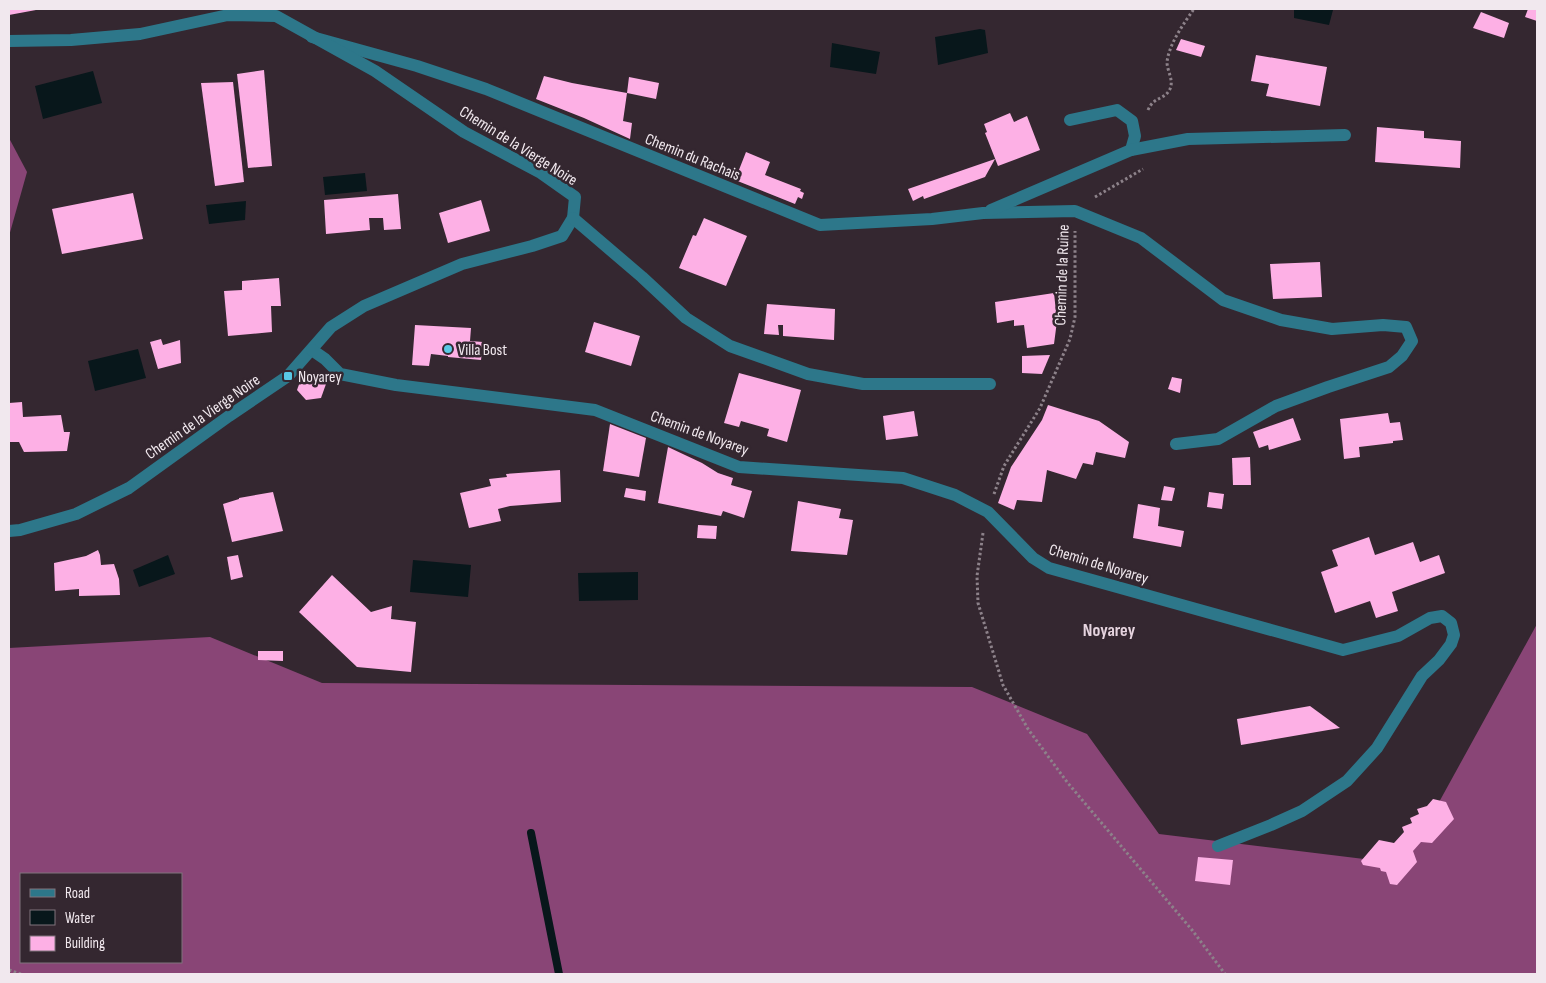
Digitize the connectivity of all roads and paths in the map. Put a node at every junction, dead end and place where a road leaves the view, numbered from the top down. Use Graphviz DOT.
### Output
graph roads {
  1 [pos="1194,9"];
  2 [pos="312,37"];
  3 [pos="9,41"];
  4 [pos="1146,116"];
  5 [pos="1070,120"];
  6 [pos="1345,135"];
  7 [pos="1131,150"];
  8 [pos="1150,165"];
  9 [pos="1075,211"];
  10 [pos="983,213"];
  11 [pos="573,218"];
  12 [pos="312,350"];
  13 [pos="990,384"];
  14 [pos="1176,444"];
  15 [pos="988,512"];
  16 [pos="9,531"];
  17 [pos="1218,846"];
  18 [pos="9,970"];
  19 [pos="21,974"];
  20 [pos="1225,974"];
  1 -- 4 [label="path"];
  2 -- 3 [label="street, Chemin de la Vierge Noire"];
  2 -- 10 [label="street, Chemin du Rachais"];
  2 -- 11 [label="street, Chemin de la Vierge Noire"];
  5 -- 7 [label="street"];
  6 -- 7 [label="street"];
  7 -- 10 [label="street"];
  8 -- 9 [label="path, Chemin de la Ruine"];
  9 -- 10 [label="street, Chemin du Rachais"];
  9 -- 14 [label="street"];
  9 -- 15 [label="path, Chemin de la Ruine"];
  11 -- 12 [label="street, Chemin de la Vierge Noire"];
  11 -- 13 [label="street"];
  12 -- 15 [label="street, Chemin de Noyarey"];
  12 -- 16 [label="street, Chemin de la Vierge Noire"];
  15 -- 17 [label="street, Chemin de Noyarey"];
  15 -- 20 [label="path, Chemin de la Ruine"];
  18 -- 19 [label="path"];
}
